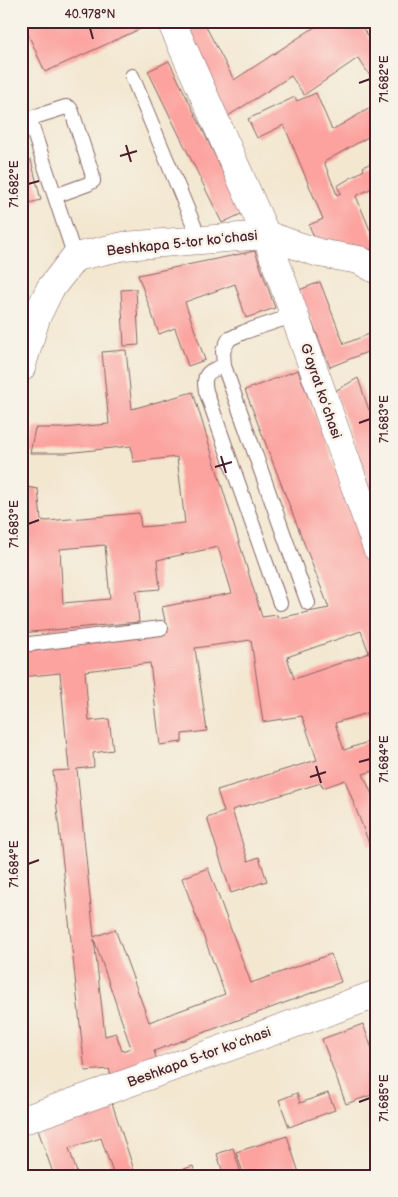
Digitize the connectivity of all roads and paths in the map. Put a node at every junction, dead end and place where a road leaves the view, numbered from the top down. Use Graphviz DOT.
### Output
graph roads {
  1 [pos="171,21"];
  2 [pos="132,76"];
  3 [pos="55,196"];
  4 [pos="266,235"];
  5 [pos="200,240"];
  6 [pos="76,257"];
  7 [pos="377,270"];
  8 [pos="295,315"];
  9 [pos="224,366"];
  10 [pos="21,368"];
  11 [pos="377,548"];
  12 [pos="280,603"];
  13 [pos="308,603"];
  14 [pos="161,628"];
  15 [pos="21,645"];
  16 [pos="377,994"];
  17 [pos="21,1121"];
  1 -- 4 [label="street, Gʻayrat koʻchasi"];
  2 -- 5 [label="lane"];
  3 -- 3 [label="lane"];
  3 -- 6 [label="lane"];
  4 -- 5 [label="street, Beshkapa 5-tor koʻchasi"];
  4 -- 7 [label="street"];
  4 -- 8 [label="street, Gʻayrat koʻchasi"];
  5 -- 6 [label="street, Beshkapa 5-tor koʻchasi"];
  6 -- 10 [label="street"];
  8 -- 9 [label="lane"];
  8 -- 11 [label="street, Gʻayrat koʻchasi"];
  9 -- 12 [label="lane"];
  9 -- 13 [label="lane"];
  14 -- 15 [label="lane"];
  16 -- 17 [label="street, Beshkapa 5-tor koʻchasi"];
}
